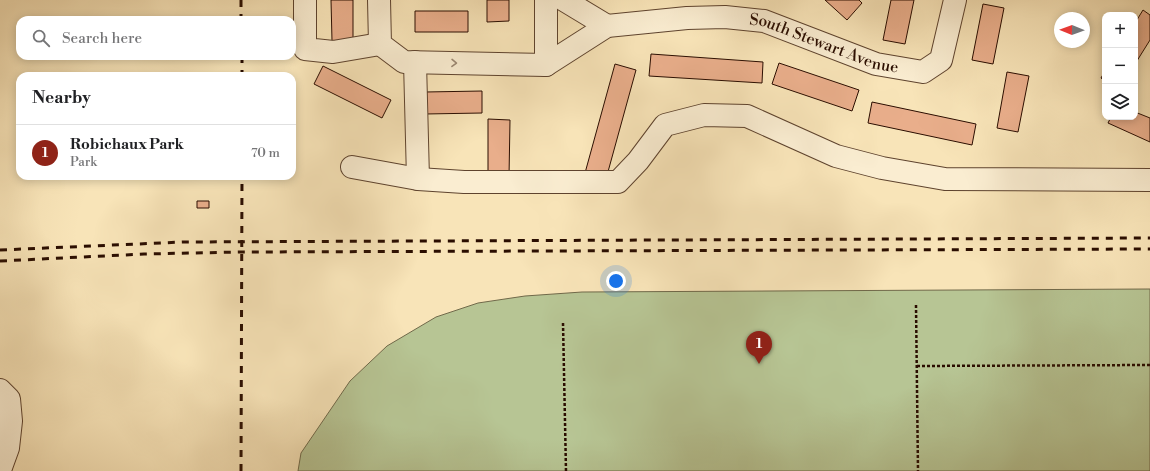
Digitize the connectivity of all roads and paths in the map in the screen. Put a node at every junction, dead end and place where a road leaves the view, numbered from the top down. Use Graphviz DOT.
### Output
graph roads {
  1 [pos="305,0"];
  2 [pos="379,0"];
  3 [pos="546,0"];
  4 [pos="564,0"];
  5 [pos="955,0"];
  6 [pos="607,26"];
  7 [pos="380,44"];
  8 [pos="410,62"];
  9 [pos="546,65"];
  10 [pos="352,167"];
  11 [pos="418,179"];
  12 [pos="1150,180"];
  13 [pos="916,305"];
  14 [pos="563,322"];
  15 [pos="1150,365"];
  16 [pos="917,366"];
  17 [pos="0,390"];
  18 [pos="0,470"];
  19 [pos="566,471"];
  20 [pos="918,471"];
  1 -- 7 [label="street"];
  2 -- 7 [label="street"];
  3 -- 9 [label="street"];
  4 -- 6 [label="street"];
  5 -- 6 [label="street, South Stewart Avenue"];
  6 -- 9 [label="street, South Stewart Avenue"];
  7 -- 8 [label="street"];
  8 -- 9 [label="street, one-way"];
  8 -- 11 [label="street"];
  10 -- 11 [label="street"];
  11 -- 12 [label="street"];
  13 -- 16 [label="path"];
  14 -- 19 [label="path"];
  15 -- 16 [label="path"];
  16 -- 20 [label="path"];
  17 -- 18 [label="street"];
}
